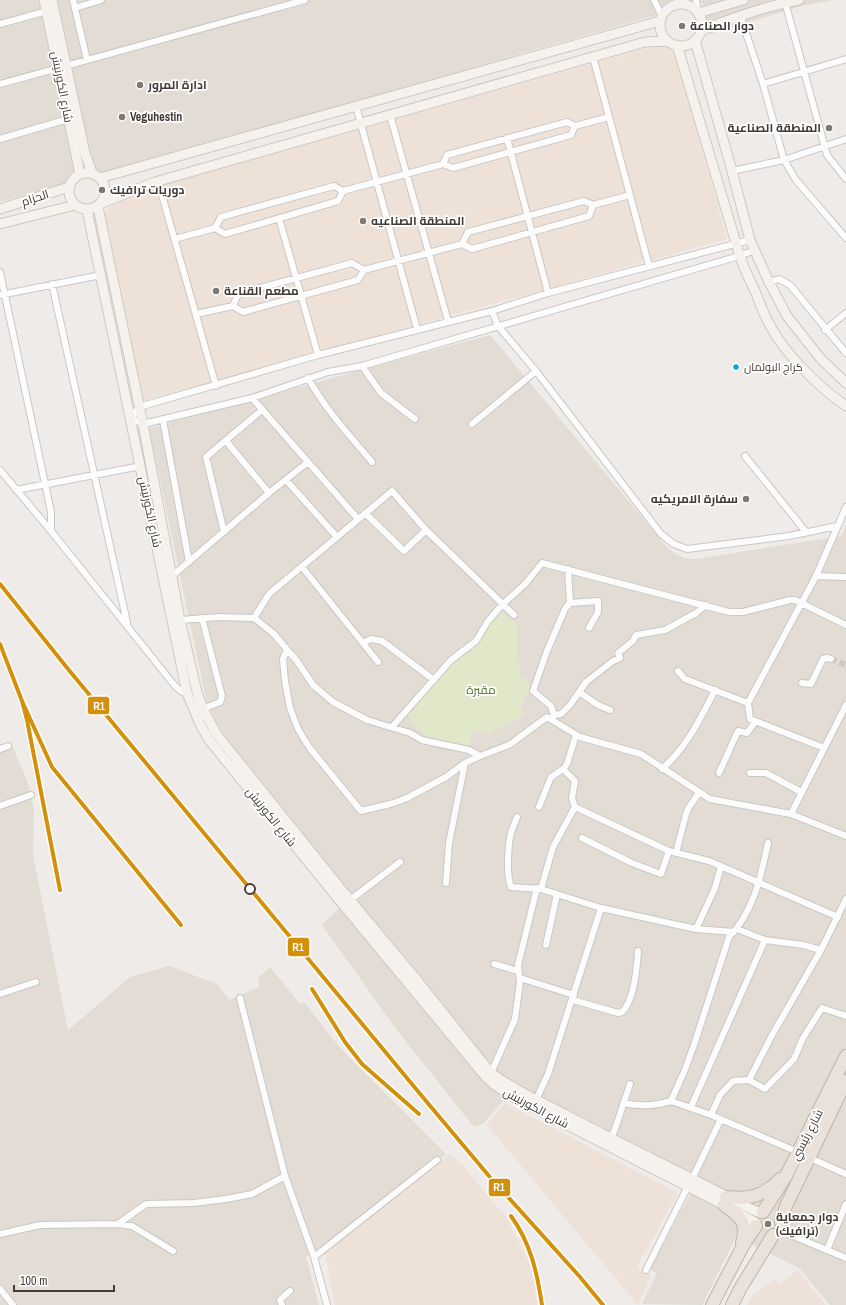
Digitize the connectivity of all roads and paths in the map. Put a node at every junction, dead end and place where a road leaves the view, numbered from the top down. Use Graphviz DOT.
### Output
graph roads {
  1 [pos="44,0"];
  2 [pos="52,0"];
  3 [pos="73,0"];
  4 [pos="101,0"];
  5 [pos="305,0"];
  6 [pos="654,0"];
  7 [pos="696,0"];
  8 [pos="743,0"];
  9 [pos="799,0"];
  10 [pos="685,2"];
  11 [pos="785,2"];
  12 [pos="669,3"];
  13 [pos="75,8"];
  14 [pos="47,11"];
  15 [pos="698,13"];
  16 [pos="740,15"];
  17 [pos="661,18"];
  18 [pos="0,24"];
  19 [pos="700,31"];
  20 [pos="695,40"];
  21 [pos="668,41"];
  22 [pos="677,45"];
  23 [pos="593,58"];
  24 [pos="846,59"];
  25 [pos="87,60"];
  26 [pos="62,67"];
  27 [pos="804,72"];
  28 [pos="0,84"];
  29 [pos="764,84"];
  30 [pos="356,106"];
  31 [pos="390,115"];
  32 [pos="609,118"];
  33 [pos="68,119"];
  34 [pos="361,123"];
  35 [pos="575,126"];
  36 [pos="507,138"];
  37 [pos="0,139"];
  38 [pos="846,139"];
  39 [pos="824,146"];
  40 [pos="510,152"];
  41 [pos="784,160"];
  42 [pos="443,164"];
  43 [pos="732,171"];
  44 [pos="80,174"];
  45 [pos="406,174"];
  46 [pos="96,176"];
  47 [pos="846,179"];
  48 [pos="158,181"];
  49 [pos="377,182"];
  50 [pos="69,187"];
  51 [pos="343,191"];
  52 [pos="630,195"];
  53 [pos="75,205"];
  54 [pos="100,205"];
  55 [pos="593,205"];
  56 [pos="0,209"];
  57 [pos="87,210"];
  58 [pos="527,216"];
  59 [pos="279,218"];
  60 [pos="0,224"];
  61 [pos="215,228"];
  62 [pos="532,232"];
  63 [pos="846,238"];
  64 [pos="175,239"];
  65 [pos="750,240"];
  66 [pos="736,243"];
  67 [pos="462,244"];
  68 [pos="755,250"];
  69 [pos="428,253"];
  70 [pos="739,256"];
  71 [pos="398,261"];
  72 [pos="649,266"];
  73 [pos="364,270"];
  74 [pos="0,272"];
  75 [pos="101,275"];
  76 [pos="296,278"];
  77 [pos="769,282"];
  78 [pos="52,284"];
  79 [pos="548,293"];
  80 [pos="2,294"];
  81 [pos="301,296"];
  82 [pos="233,306"];
  83 [pos="492,311"];
  84 [pos="846,313"];
  85 [pos="196,314"];
  86 [pos="448,321"];
  87 [pos="498,326"];
  88 [pos="417,329"];
  89 [pos="825,330"];
  90 [pos="846,353"];
  91 [pos="318,355"];
  92 [pos="362,366"];
  93 [pos="536,371"];
  94 [pos="308,378"];
  95 [pos="846,382"];
  96 [pos="216,386"];
  97 [pos="252,398"];
  98 [pos="846,406"];
  99 [pos="139,407"];
  100 [pos="262,410"];
  101 [pos="131,418"];
  102 [pos="415,419"];
  103 [pos="163,420"];
  104 [pos="143,424"];
  105 [pos="472,424"];
  106 [pos="226,441"];
  107 [pos="745,456"];
  108 [pos="308,462"];
  109 [pos="372,462"];
  110 [pos="141,466"];
  111 [pos="0,470"];
  112 [pos="94,475"];
  113 [pos="286,480"];
  114 [pos="45,484"];
  115 [pos="16,490"];
  116 [pos="269,493"];
  117 [pos="846,507"];
  118 [pos="365,513"];
  119 [pos="358,519"];
  120 [pos="837,526"];
  121 [pos="426,530"];
  122 [pos="51,531"];
  123 [pos="224,532"];
  124 [pos="806,532"];
  125 [pos="338,537"];
  126 [pos="189,562"];
  127 [pos="302,567"];
  128 [pos="568,569"];
  129 [pos="172,576"];
  130 [pos="816,576"];
  131 [pos="846,577"];
  132 [pos="570,603"];
  133 [pos="800,604"];
  134 [pos="502,605"];
  135 [pos="706,605"];
  136 [pos="514,615"];
  137 [pos="202,618"];
  138 [pos="254,618"];
  139 [pos="180,620"];
  140 [pos="846,625"];
  141 [pos="128,627"];
  142 [pos="589,628"];
  143 [pos="363,643"];
  144 [pos="287,650"];
  145 [pos="831,659"];
  146 [pos="378,662"];
  147 [pos="678,671"];
  148 [pos="434,680"];
  149 [pos="802,682"];
  150 [pos="715,690"];
  151 [pos="192,692"];
  152 [pos="579,692"];
  153 [pos="748,703"];
  154 [pos="846,705"];
  155 [pos="203,709"];
  156 [pos="610,710"];
  157 [pos="553,717"];
  158 [pos="755,722"];
  159 [pos="392,727"];
  160 [pos="576,734"];
  161 [pos="8,746"];
  162 [pos="824,748"];
  163 [pos="0,749"];
  164 [pos="480,756"];
  165 [pos="465,763"];
  166 [pos="563,769"];
  167 [pos="662,769"];
  168 [pos="750,772"];
  169 [pos="719,773"];
  170 [pos="801,792"];
  171 [pos="699,793"];
  172 [pos="31,795"];
  173 [pos="0,806"];
  174 [pos="539,807"];
  175 [pos="575,807"];
  176 [pos="791,814"];
  177 [pos="517,817"];
  178 [pos="846,836"];
  179 [pos="582,838"];
  180 [pos="768,843"];
  181 [pos="669,851"];
  182 [pos="676,853"];
  183 [pos="400,862"];
  184 [pos="721,866"];
  185 [pos="446,883"];
  186 [pos="759,883"];
  187 [pos="539,889"];
  188 [pos="557,894"];
  189 [pos="846,899"];
  190 [pos="350,900"];
  191 [pos="601,908"];
  192 [pos="844,908"];
  193 [pos="838,917"];
  194 [pos="696,929"];
  195 [pos="736,930"];
  196 [pos="766,940"];
  197 [pos="546,946"];
  198 [pos="821,950"];
  199 [pos="638,951"];
  200 [pos="494,964"];
  201 [pos="519,975"];
  202 [pos="36,982"];
  203 [pos="0,994"];
  204 [pos="240,998"];
  205 [pos="573,998"];
  206 [pos="846,1016"];
  207 [pos="846,1056"];
  208 [pos="491,1073"];
  209 [pos="750,1080"];
  210 [pos="846,1083"];
  211 [pos="630,1084"];
  212 [pos="536,1100"];
  213 [pos="671,1101"];
  214 [pos="624,1103"];
  215 [pos="691,1107"];
  216 [pos="710,1114"];
  217 [pos="565,1119"];
  218 [pos="721,1119"];
  219 [pos="611,1139"];
  220 [pos="798,1152"];
  221 [pos="810,1158"];
  222 [pos="437,1160"];
  223 [pos="791,1166"];
  224 [pos="846,1174"];
  225 [pos="285,1176"];
  226 [pos="690,1183"];
  227 [pos="725,1201"];
  228 [pos="846,1204"];
  229 [pos="759,1218"];
  230 [pos="118,1224"];
  231 [pos="778,1229"];
  232 [pos="0,1234"];
  233 [pos="826,1250"];
  234 [pos="173,1251"];
  235 [pos="314,1257"];
  236 [pos="846,1258"];
  237 [pos="735,1260"];
  238 [pos="646,1270"];
  239 [pos="0,1289"];
  240 [pos="290,1291"];
  241 [pos="13,1305"];
  242 [pos="282,1305"];
  243 [pos="327,1305"];
  244 [pos="712,1305"];
  245 [pos="732,1305"];
  1 -- 14 [label="street, شارع الكورنيش"];
  2 -- 26 [label="street, شارع الكورنيش"];
  3 -- 13 [label="street"];
  4 -- 13 [label="street"];
  5 -- 25 [label="street"];
  6 -- 17 [label="street"];
  7 -- 15 [label="street"];
  8 -- 15 [label="street"];
  9 -- 11 [label="street"];
  10 -- 12 [label="street"];
  10 -- 15 [label="street"];
  11 -- 16 [label="street"];
  11 -- 27 [label="street"];
  12 -- 17 [label="street"];
  13 -- 25 [label="street"];
  14 -- 18 [label="street"];
  14 -- 26 [label="street, شارع الكورنيش"];
  15 -- 19 [label="street"];
  16 -- 19 [label="street"];
  16 -- 29 [label="street"];
  17 -- 21 [label="street"];
  17 -- 30 [label="street"];
  19 -- 20 [label="street"];
  20 -- 22 [label="street"];
  20 -- 43 [label="street"];
  21 -- 22 [label="street"];
  21 -- 23 [label="street"];
  22 -- 66 [label="street"];
  23 -- 31 [label="street"];
  23 -- 32 [label="street"];
  24 -- 27 [label="street"];
  25 -- 26 [label="street"];
  26 -- 28 [label="street"];
  26 -- 33 [label="street, شارع الكورنيش"];
  26 -- 46 [label="street, شارع الكورنيش"];
  27 -- 29 [label="street"];
  27 -- 39 [label="street"];
  29 -- 41 [label="street"];
  30 -- 34 [label="street"];
  30 -- 46 [label="street"];
  31 -- 34 [label="street"];
  31 -- 45 [label="street"];
  32 -- 35 [label="street"];
  32 -- 52 [label="street"];
  33 -- 37 [label="street"];
  33 -- 44 [label="street, شارع الكورنيش"];
  34 -- 48 [label="street"];
  34 -- 49 [label="street"];
  35 -- 36 [label="street"];
  35 -- 40 [label="street"];
  36 -- 40 [label="street"];
  36 -- 42 [label="street"];
  38 -- 39 [label="street"];
  39 -- 41 [label="street"];
  39 -- 47 [label="street"];
  40 -- 42 [label="street"];
  40 -- 58 [label="street"];
  41 -- 43 [label="street"];
  41 -- 63 [label="street"];
  42 -- 45 [label="street"];
  43 -- 65 [label="street"];
  44 -- 46 [label="street"];
  44 -- 50 [label="street"];
  45 -- 49 [label="street"];
  45 -- 69 [label="street"];
  46 -- 54 [label="street"];
  48 -- 54 [label="street"];
  48 -- 64 [label="street"];
  49 -- 51 [label="street"];
  49 -- 71 [label="street"];
  50 -- 53 [label="street"];
  50 -- 56 [label="street, الحزام"];
  51 -- 59 [label="street"];
  51 -- 61 [label="street"];
  52 -- 55 [label="street"];
  52 -- 72 [label="street"];
  53 -- 57 [label="street"];
  53 -- 60 [label="street"];
  54 -- 57 [label="street"];
  54 -- 99 [label="street, شارع الكورنيش"];
  55 -- 58 [label="street"];
  55 -- 62 [label="street"];
  57 -- 75 [label="street, شارع الكورنيش"];
  58 -- 62 [label="street"];
  58 -- 67 [label="street"];
  59 -- 61 [label="street"];
  59 -- 76 [label="street"];
  61 -- 64 [label="street"];
  62 -- 67 [label="street"];
  62 -- 79 [label="street"];
  64 -- 85 [label="street"];
  65 -- 66 [label="street"];
  65 -- 68 [label="street"];
  66 -- 70 [label="street"];
  66 -- 72 [label="street"];
  67 -- 69 [label="street"];
  68 -- 70 [label="street"];
  68 -- 77 [label="street"];
  69 -- 71 [label="street"];
  69 -- 86 [label="street"];
  70 -- 87 [label="street"];
  70 -- 98 [label="street"];
  71 -- 73 [label="street"];
  71 -- 88 [label="street"];
  72 -- 79 [label="street"];
  73 -- 76 [label="street"];
  73 -- 81 [label="street"];
  74 -- 80 [label="street"];
  75 -- 78 [label="street"];
  75 -- 101 [label="street, شارع الكورنيش"];
  76 -- 81 [label="street"];
  76 -- 82 [label="street"];
  77 -- 89 [label="street"];
  77 -- 95 [label="street"];
  78 -- 80 [label="street"];
  78 -- 112 [label="street"];
  79 -- 83 [label="street"];
  80 -- 114 [label="street"];
  81 -- 82 [label="street"];
  81 -- 91 [label="street"];
  82 -- 85 [label="street"];
  83 -- 86 [label="street"];
  83 -- 87 [label="street"];
  84 -- 89 [label="street"];
  85 -- 96 [label="street"];
  86 -- 88 [label="street"];
  87 -- 92 [label="street"];
  87 -- 93 [label="street"];
  88 -- 91 [label="street"];
  89 -- 90 [label="street"];
  91 -- 96 [label="street"];
  92 -- 94 [label="street"];
  92 -- 102 [label="street"];
  93 -- 105 [label="street"];
  93 -- 124 [label="street"];
  94 -- 97 [label="street"];
  94 -- 109 [label="street"];
  96 -- 99 [label="street"];
  97 -- 100 [label="street"];
  97 -- 103 [label="street"];
  99 -- 101 [label="street"];
  99 -- 104 [label="street, شارع الكورنيش"];
  100 -- 106 [label="street"];
  100 -- 108 [label="street"];
  101 -- 104 [label="street"];
  101 -- 110 [label="street, شارع الكورنيش"];
  103 -- 104 [label="street"];
  103 -- 126 [label="street"];
  104 -- 129 [label="street, شارع الكورنيش"];
  106 -- 116 [label="street"];
  106 -- 123 [label="street"];
  107 -- 124 [label="street"];
  108 -- 113 [label="street"];
  108 -- 119 [label="street"];
  110 -- 112 [label="street"];
  110 -- 151 [label="street, شارع الكورنيش"];
  111 -- 115 [label="street"];
  112 -- 114 [label="street"];
  112 -- 141 [label="street"];
  113 -- 116 [label="street"];
  113 -- 125 [label="street"];
  114 -- 115 [label="street"];
  114 -- 122 [label="street"];
  115 -- 122 [label="street"];
  116 -- 123 [label="street"];
  117 -- 120 [label="street"];
  118 -- 119 [label="street"];
  118 -- 121 [label="street"];
  118 -- 121 [label="street"];
  119 -- 125 [label="street"];
  120 -- 124 [label="street"];
  120 -- 130 [label="street"];
  121 -- 134 [label="street"];
  122 -- 141 [label="street"];
  123 -- 126 [label="street"];
  125 -- 127 [label="street"];
  126 -- 129 [label="street"];
  127 -- 138 [label="street"];
  127 -- 143 [label="street"];
  128 -- 132 [label="street"];
  128 -- 134 [label="street"];
  128 -- 135 [label="street"];
  129 -- 139 [label="street, شارع الكورنيش"];
  130 -- 131 [label="street"];
  130 -- 133 [label="street"];
  132 -- 142 [label="street"];
  132 -- 157 [label="street"];
  133 -- 135 [label="street"];
  133 -- 140 [label="street"];
  133 -- 153 [label="street"];
  134 -- 136 [label="street"];
  134 -- 148 [label="street"];
  135 -- 152 [label="street"];
  137 -- 138 [label="street"];
  137 -- 139 [label="street"];
  137 -- 155 [label="street"];
  138 -- 144 [label="street"];
  139 -- 151 [label="street, شارع الكورنيش"];
  141 -- 151 [label="street"];
  143 -- 146 [label="street"];
  143 -- 148 [label="street"];
  144 -- 159 [label="street"];
  144 -- 165 [label="street"];
  145 -- 149 [label="street"];
  147 -- 150 [label="street"];
  148 -- 159 [label="street"];
  150 -- 153 [label="street"];
  150 -- 167 [label="street"];
  151 -- 155 [label="street, شارع الكورنيش"];
  151 -- 217 [label="street, شارع الكورنيش"];
  152 -- 156 [label="street"];
  152 -- 157 [label="street"];
  153 -- 158 [label="street"];
  154 -- 162 [label="street"];
  155 -- 190 [label="street, شارع الكورنيش"];
  157 -- 160 [label="street"];
  157 -- 164 [label="street"];
  158 -- 162 [label="street"];
  158 -- 169 [label="street"];
  159 -- 164 [label="street"];
  160 -- 166 [label="street"];
  160 -- 167 [label="street"];
  161 -- 163 [label="street"];
  162 -- 170 [label="street"];
  164 -- 165 [label="street"];
  165 -- 185 [label="street"];
  166 -- 174 [label="street"];
  166 -- 175 [label="street"];
  167 -- 171 [label="street"];
  168 -- 170 [label="street"];
  170 -- 176 [label="street"];
  171 -- 176 [label="street"];
  171 -- 182 [label="street"];
  172 -- 173 [label="street"];
  175 -- 181 [label="street"];
  175 -- 187 [label="street"];
  176 -- 178 [label="street"];
  177 -- 187 [label="street"];
  179 -- 181 [label="street"];
  180 -- 186 [label="street"];
  181 -- 182 [label="street"];
  182 -- 184 [label="street"];
  183 -- 190 [label="street"];
  184 -- 186 [label="street"];
  184 -- 194 [label="street"];
  186 -- 193 [label="street"];
  186 -- 195 [label="street"];
  187 -- 188 [label="street"];
  187 -- 201 [label="street"];
  188 -- 191 [label="street"];
  188 -- 197 [label="street"];
  189 -- 192 [label="street"];
  190 -- 208 [label="street, شارع الكورنيش"];
  191 -- 194 [label="street"];
  191 -- 205 [label="street"];
  192 -- 193 [label="street"];
  193 -- 198 [label="street"];
  194 -- 195 [label="street"];
  195 -- 196 [label="street"];
  195 -- 213 [label="street"];
  196 -- 198 [label="street"];
  196 -- 215 [label="street"];
  198 -- 209 [label="street"];
  199 -- 205 [label="street"];
  200 -- 201 [label="street"];
  201 -- 205 [label="street"];
  201 -- 208 [label="street"];
  202 -- 203 [label="street"];
  204 -- 225 [label="street"];
  205 -- 212 [label="street"];
  206 -- 209 [label="street"];
  207 -- 220 [label="highway, شارع رئيسي"];
  208 -- 212 [label="street, شارع الكورنيش"];
  209 -- 216 [label="street"];
  210 -- 221 [label="highway, شارع رئيسي"];
  211 -- 214 [label="street"];
  212 -- 217 [label="street, شارع الكورنيش"];
  213 -- 214 [label="street"];
  213 -- 215 [label="street"];
  214 -- 219 [label="street"];
  215 -- 216 [label="street"];
  216 -- 218 [label="street"];
  217 -- 219 [label="street, شارع الكورنيش"];
  217 -- 226 [label="street, شارع الكورنيش"];
  218 -- 220 [label="street"];
  218 -- 226 [label="street"];
  219 -- 226 [label="street, شارع الكورنيش"];
  220 -- 223 [label="highway, شارع رئيسي"];
  221 -- 224 [label="street"];
  221 -- 231 [label="highway, شارع رئيسي"];
  222 -- 235 [label="street"];
  223 -- 227 [label="highway"];
  223 -- 229 [label="highway, شارع رئيسي"];
  225 -- 230 [label="street"];
  225 -- 235 [label="street"];
  226 -- 227 [label="street, شارع الكورنيش"];
  226 -- 238 [label="street"];
  227 -- 229 [label="street, شارع الكورنيش"];
  227 -- 237 [label="highway"];
  228 -- 233 [label="street"];
  229 -- 231 [label="highway"];
  229 -- 231 [label="highway"];
  229 -- 237 [label="highway, شارع رئيسي"];
  230 -- 232 [label="street"];
  230 -- 234 [label="street"];
  231 -- 233 [label="street"];
  231 -- 245 [label="highway, شارع رئيسي"];
  233 -- 236 [label="street"];
  235 -- 243 [label="street"];
  237 -- 244 [label="highway, شارع رئيسي"];
  239 -- 241 [label="street"];
  240 -- 242 [label="street"];
}
